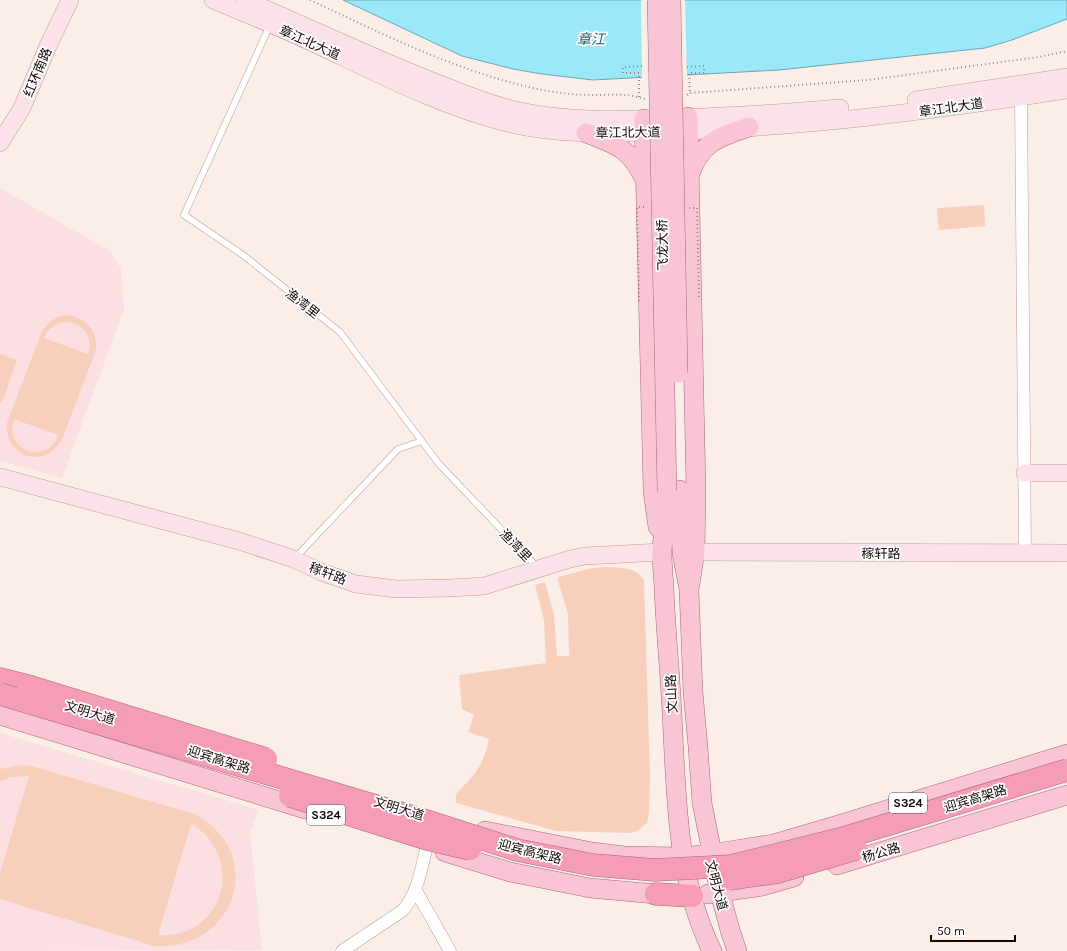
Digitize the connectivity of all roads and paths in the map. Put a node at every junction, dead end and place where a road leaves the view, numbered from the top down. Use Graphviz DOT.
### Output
graph roads {
  1 [pos="70,0"];
  2 [pos="213,0"];
  3 [pos="245,0"];
  4 [pos="657,0"];
  5 [pos="671,0"];
  6 [pos="270,24"];
  7 [pos="642,66"];
  8 [pos="686,67"];
  9 [pos="1067,77"];
  10 [pos="1067,90"];
  11 [pos="690,93"];
  12 [pos="639,96"];
  13 [pos="1021,97"];
  14 [pos="689,124"];
  15 [pos="644,126"];
  16 [pos="749,128"];
  17 [pos="586,133"];
  18 [pos="0,143"];
  19 [pos="690,176"];
  20 [pos="646,181"];
  21 [pos="422,440"];
  22 [pos="1025,473"];
  23 [pos="1067,473"];
  24 [pos="0,477"];
  25 [pos="674,490"];
  26 [pos="662,552"];
  27 [pos="695,552"];
  28 [pos="1025,553"];
  29 [pos="1067,553"];
  30 [pos="294,559"];
  31 [pos="539,569"];
  32 [pos="688,590"];
  33 [pos="0,679"];
  34 [pos="0,685"];
  35 [pos="0,694"];
  36 [pos="0,707"];
  37 [pos="0,715"];
  38 [pos="1067,754"];
  39 [pos="1067,770"];
  40 [pos="1067,785"];
  41 [pos="1067,795"];
  42 [pos="427,846"];
  43 [pos="517,850"];
  44 [pos="711,854"];
  45 [pos="683,857"];
  46 [pos="415,889"];
  47 [pos="720,893"];
  48 [pos="656,894"];
  49 [pos="692,896"];
  50 [pos="342,951"];
  51 [pos="450,951"];
  52 [pos="712,951"];
  53 [pos="737,951"];
  1 -- 18 [label="main road, 红环南路"];
  2 -- 6 [label="main road, 章江北大道"];
  3 -- 15 [label="main road, 章江北大道"];
  4 -- 25 [label="main road, 飞龙大桥, bridge"];
  5 -- 25 [label="main road, 飞龙大桥, bridge"];
  6 -- 17 [label="main road, 章江北大道"];
  6 -- 21 [label="lane, 渔湾里"];
  7 -- 12 [label="path"];
  8 -- 11 [label="path"];
  9 -- 14 [label="main road, 章江北大道"];
  10 -- 13 [label="main road, 章江北大道"];
  13 -- 16 [label="main road, 章江北大道"];
  13 -- 22 [label="street"];
  14 -- 15 [label="main road, 章江北大道"];
  14 -- 16 [label="main road, 章江北大道"];
  14 -- 19 [label="main road"];
  15 -- 17 [label="main road, 章江北大道"];
  15 -- 20 [label="main road"];
  16 -- 19 [label="main road"];
  17 -- 20 [label="main road"];
  19 -- 27 [label="main road"];
  20 -- 26 [label="main road"];
  21 -- 30 [label="lane"];
  21 -- 31 [label="lane, 渔湾里"];
  22 -- 23 [label="main road"];
  22 -- 28 [label="street"];
  24 -- 30 [label="main road, 稼轩路"];
  25 -- 26 [label="main road, 文山路"];
  25 -- 32 [label="main road, 文山路"];
  26 -- 31 [label="main road, 稼轩路"];
  26 -- 45 [label="main road, 文山路"];
  27 -- 28 [label="main road, 稼轩路"];
  27 -- 32 [label="main road"];
  28 -- 29 [label="main road, 稼轩路"];
  30 -- 31 [label="main road, 稼轩路"];
  32 -- 44 [label="main road, 文山路"];
  33 -- 43 [label="highway, bridge"];
  34 -- 45 [label="main road, 文明大道 / S324"];
  35 -- 43 [label="highway, 迎宾高架路, bridge"];
  36 -- 40 [label="highway, 迎宾高架路, bridge"];
  37 -- 42 [label="main road, 文明大道 / S324"];
  38 -- 44 [label="main road, S324"];
  39 -- 43 [label="highway, 迎宾高架路, bridge"];
  41 -- 47 [label="main road, 杨公路 / S324"];
  42 -- 46 [label="street"];
  42 -- 48 [label="main road, 文明大道 / S324"];
  44 -- 45 [label="main road, 文明大道 / S324"];
  44 -- 47 [label="main road, 文明大道"];
  45 -- 49 [label="main road, 文山路"];
  46 -- 50 [label="street"];
  46 -- 51 [label="street"];
  47 -- 49 [label="main road, 杨公路 / S324"];
  47 -- 53 [label="main road, 文明大道"];
  48 -- 49 [label="highway, 文明大道 / S324"];
  49 -- 52 [label="main road, 文明大道"];
}
